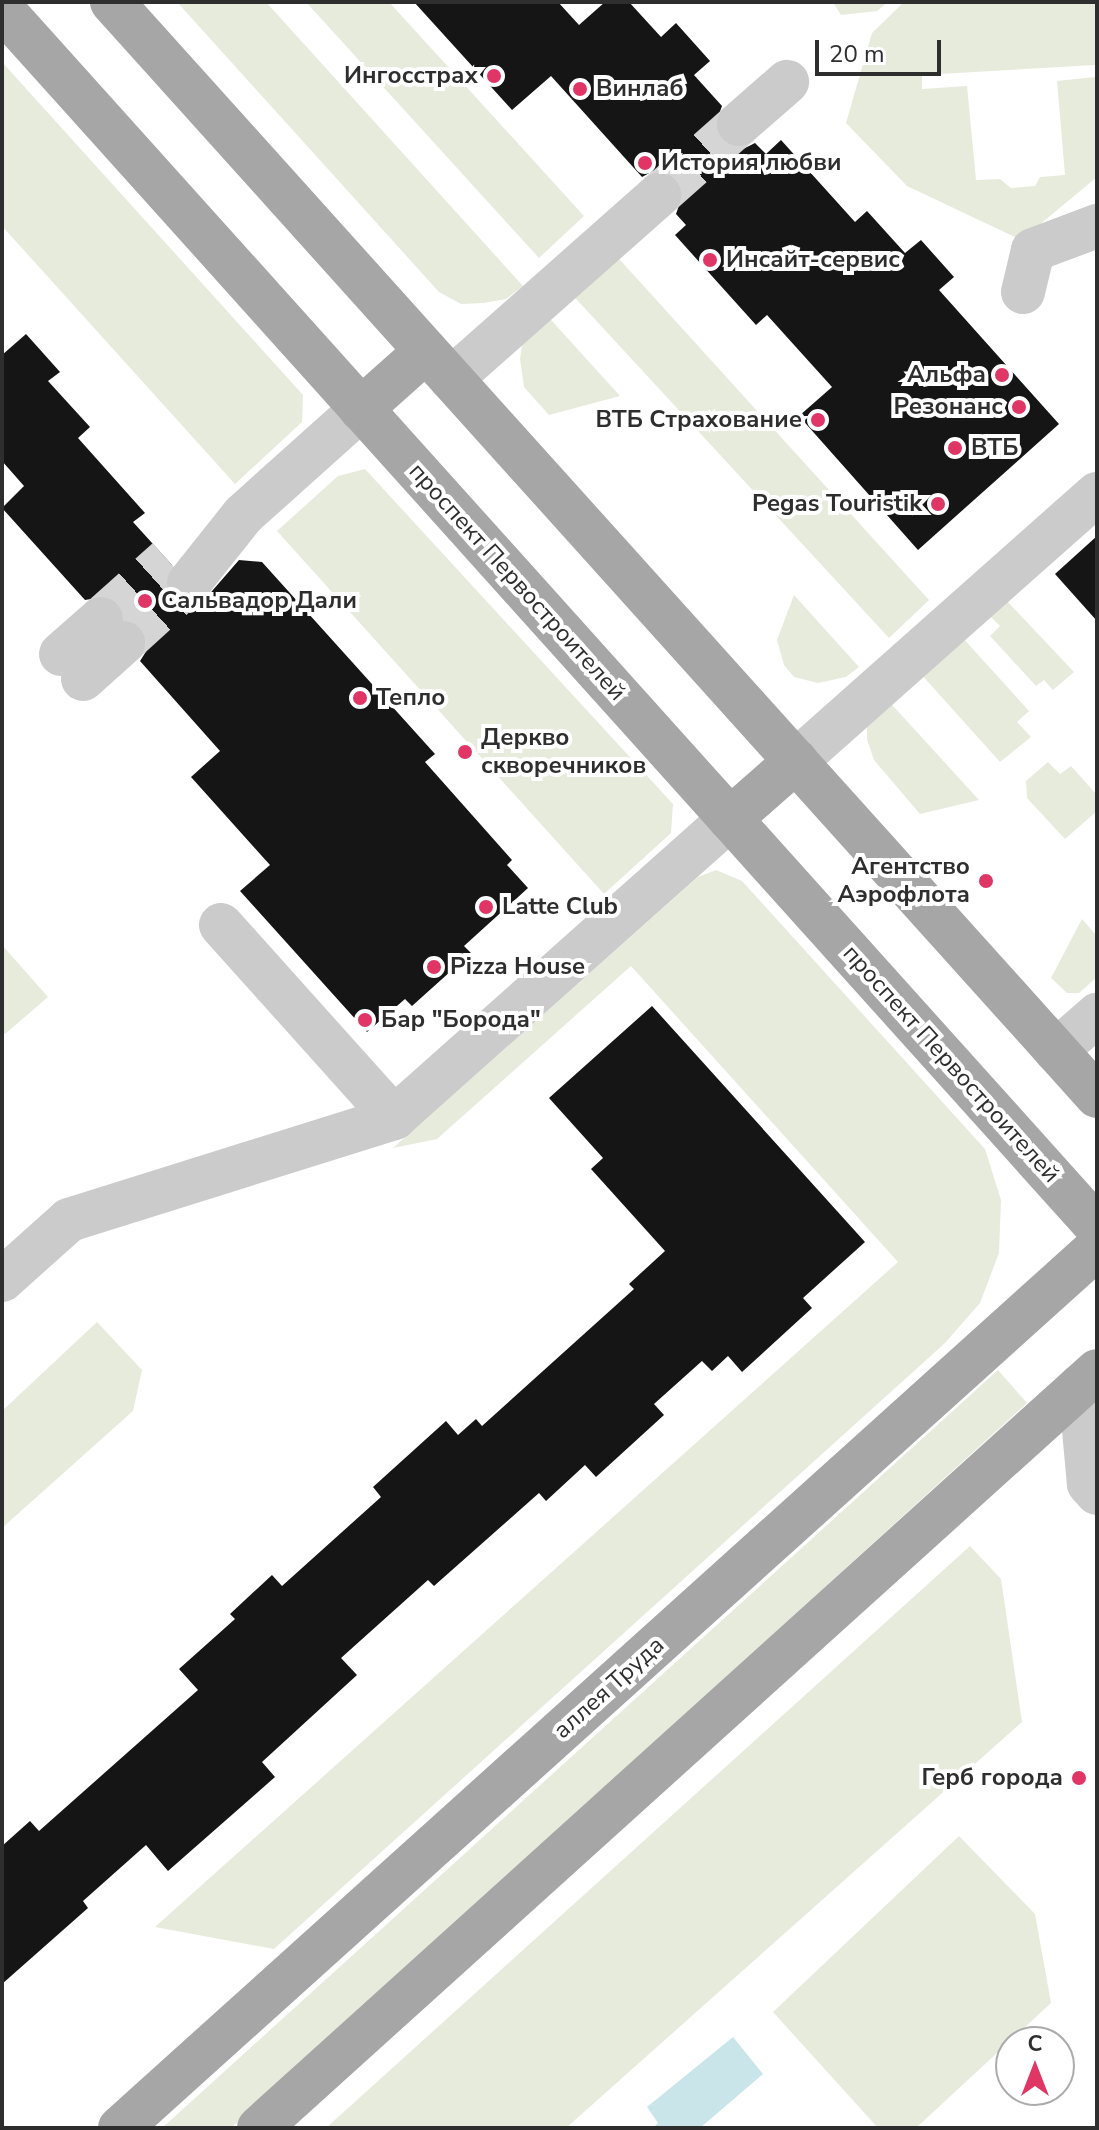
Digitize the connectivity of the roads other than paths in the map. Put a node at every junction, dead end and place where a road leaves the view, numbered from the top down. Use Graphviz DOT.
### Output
graph roads {
  1 [pos="112,2"];
  2 [pos="2,9"];
  3 [pos="787,82"];
  4 [pos="739,124"];
  5 [pos="659,195"];
  6 [pos="1097,226"];
  7 [pos="1023,292"];
  8 [pos="439,365"];
  9 [pos="361,409"];
  10 [pos="1097,494"];
  11 [pos="178,572"];
  12 [pos="112,631"];
  13 [pos="72,667"];
  14 [pos="796,761"];
  15 [pos="730,819"];
  16 [pos="221,925"];
  17 [pos="1097,1015"];
  18 [pos="1056,1051"];
  19 [pos="1097,1096"];
  20 [pos="394,1118"];
  21 [pos="1097,1227"];
  22 [pos="1097,1248"];
  23 [pos="2,1280"];
  24 [pos="1089,1379"];
  25 [pos="1097,1493"];
  26 [pos="120,2128"];
  27 [pos="259,2128"];
  1 -- 8 [label="main road"];
  2 -- 9 [label="main road, проспект Первостроителей"];
  3 -- 4 [label="lane"];
  5 -- 8 [label="lane"];
  6 -- 7 [label="lane"];
  8 -- 9 [label="main road"];
  8 -- 14 [label="main road"];
  9 -- 11 [label="lane"];
  9 -- 15 [label="main road, проспект Первостроителей"];
  10 -- 14 [label="lane"];
  12 -- 13 [label="lane"];
  14 -- 15 [label="main road"];
  14 -- 18 [label="main road"];
  15 -- 20 [label="lane"];
  15 -- 21 [label="main road, проспект Первостроителей"];
  16 -- 20 [label="lane"];
  17 -- 18 [label="lane"];
  18 -- 19 [label="main road"];
  20 -- 23 [label="lane"];
  22 -- 26 [label="main road, аллея Труда"];
  24 -- 25 [label="lane"];
  24 -- 27 [label="main road"];
}
